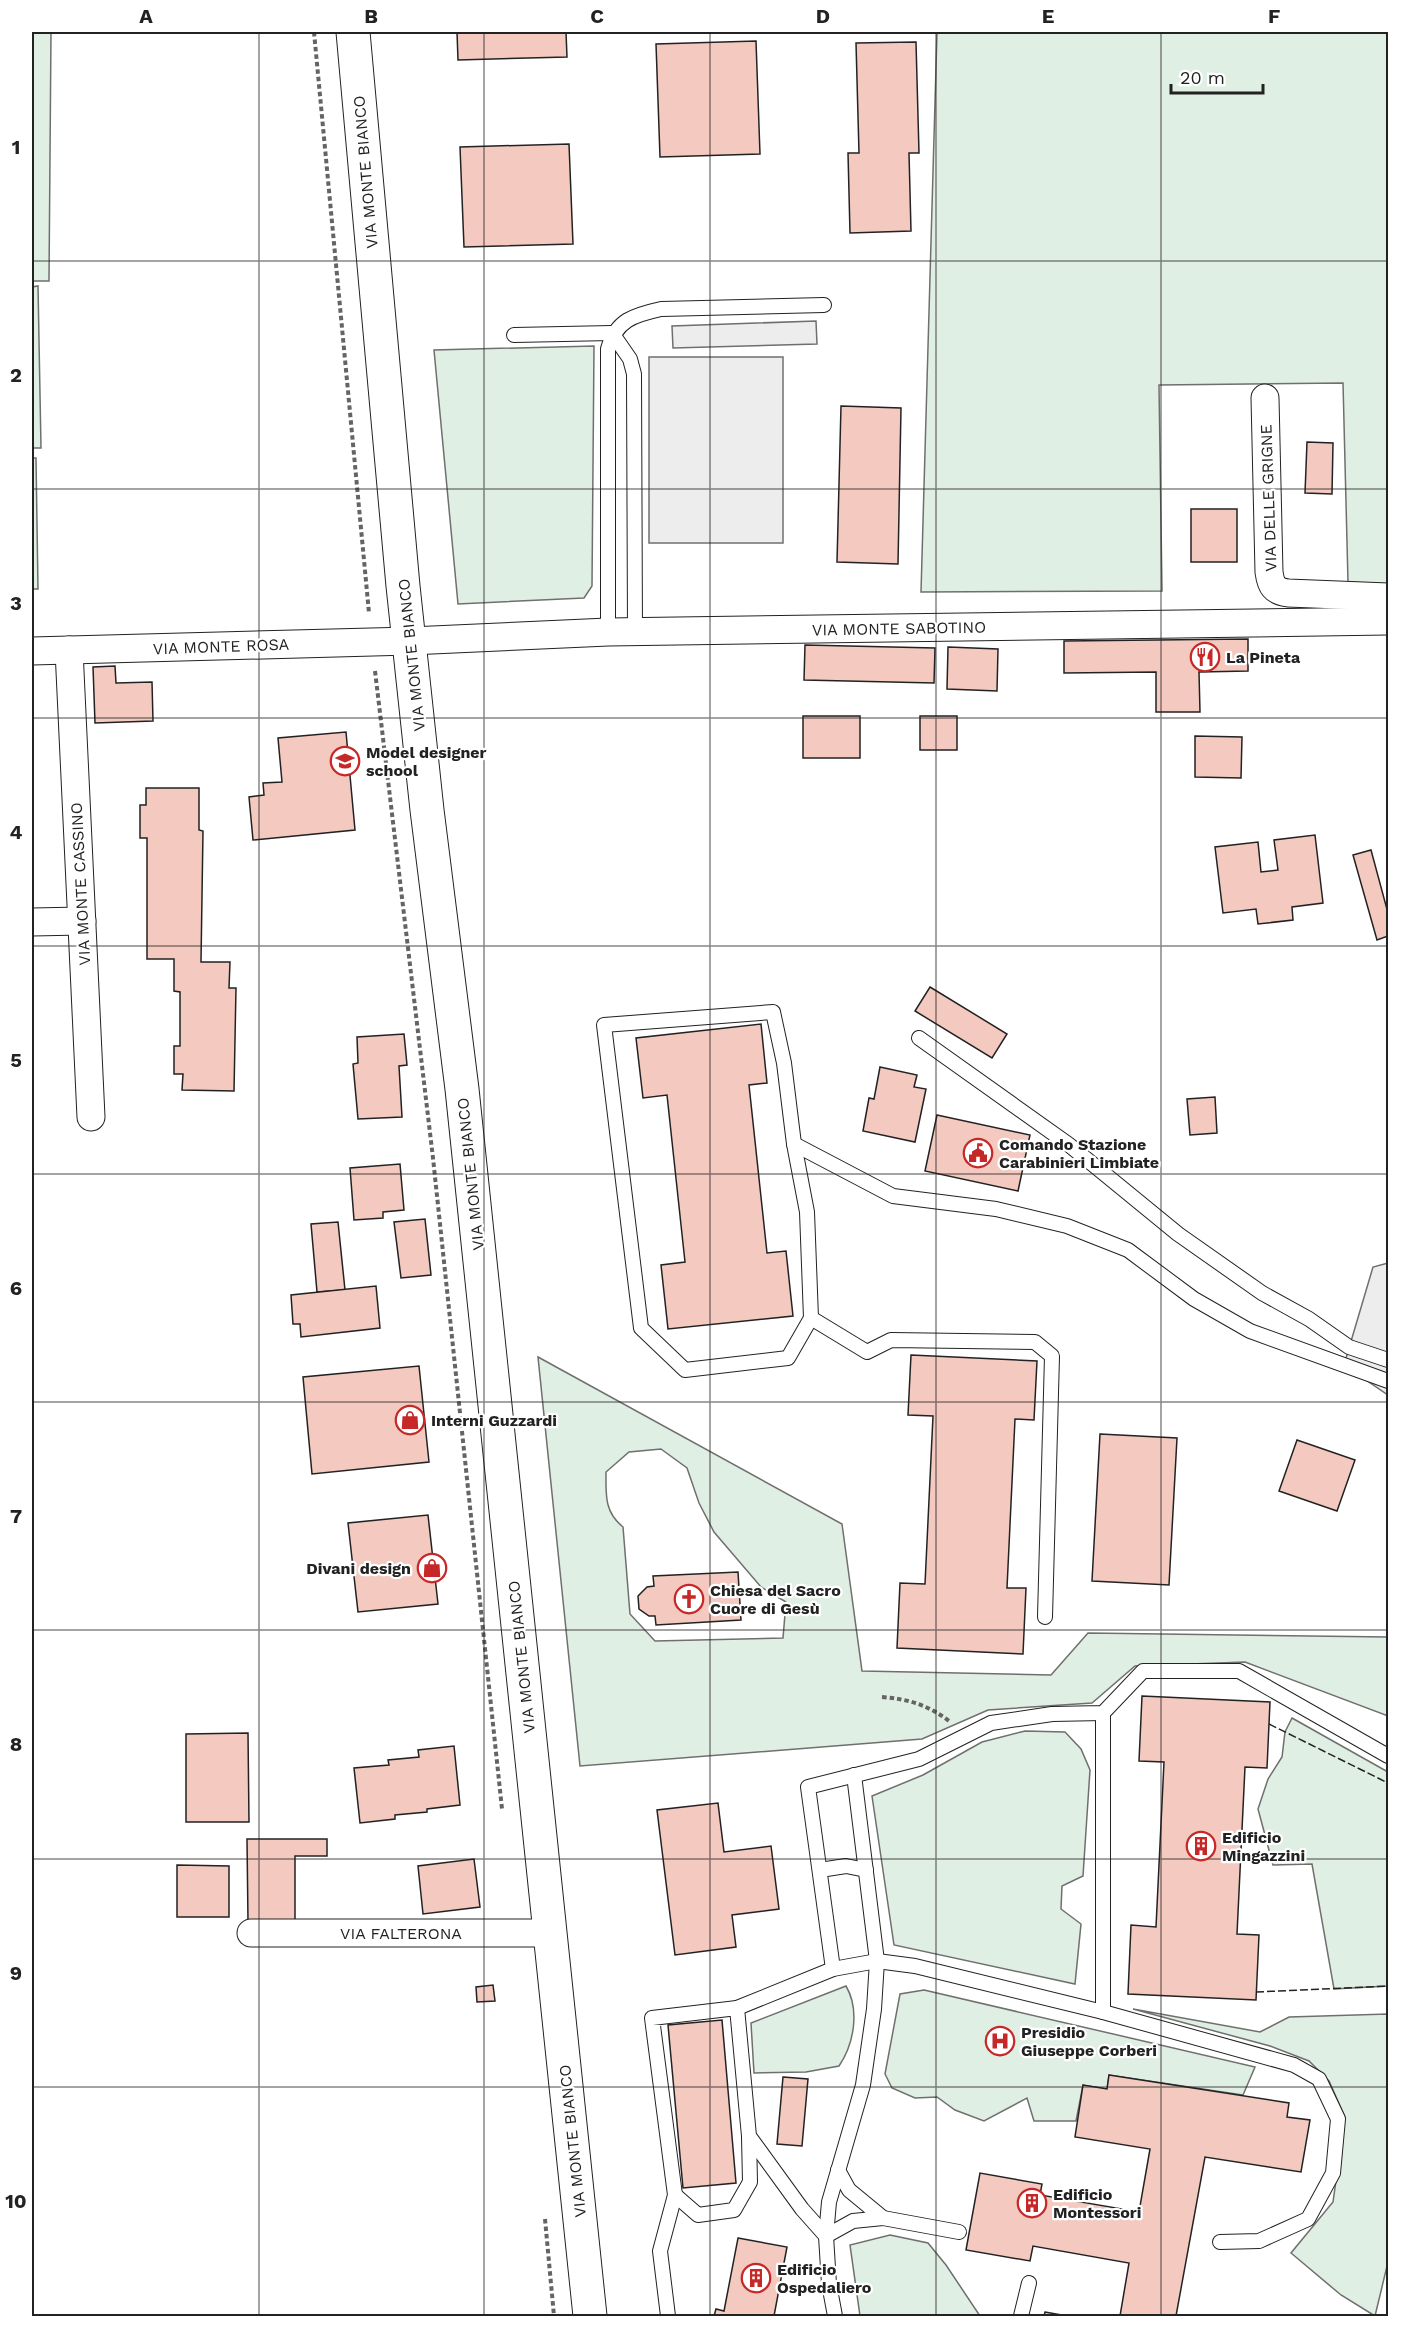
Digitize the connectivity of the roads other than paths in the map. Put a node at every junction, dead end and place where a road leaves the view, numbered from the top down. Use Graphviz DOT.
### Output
graph roads {
  1 [pos="353,32"];
  2 [pos="824,305"];
  3 [pos="612,333"];
  4 [pos="514,335"];
  5 [pos="1265,398"];
  6 [pos="1389,597"];
  7 [pos="1389,621"];
  8 [pos="608,632"];
  9 [pos="635,632"];
  10 [pos="410,641"];
  11 [pos="69,650"];
  12 [pos="32,651"];
  13 [pos="81,921"];
  14 [pos="32,922"];
  15 [pos="919,1038"];
  16 [pos="92,1117"];
  17 [pos="794,1144"];
  18 [pos="811,1318"];
  19 [pos="1389,1360"];
  20 [pos="1389,1381"];
  21 [pos="1045,1617"];
  22 [pos="1103,1713"];
  23 [pos="1389,1756"];
  24 [pos="854,1775"];
  25 [pos="820,1870"];
  26 [pos="866,1870"];
  27 [pos="252,1933"];
  28 [pos="550,1933"];
  29 [pos="877,1962"];
  30 [pos="833,1969"];
  31 [pos="736,2008"];
  32 [pos="1103,2012"];
  33 [pos="749,2136"];
  34 [pos="838,2170"];
  35 [pos="675,2195"];
  36 [pos="883,2218"];
  37 [pos="959,2232"];
  38 [pos="826,2235"];
  39 [pos="1220,2242"];
  40 [pos="1029,2283"];
  41 [pos="590,2316"];
  42 [pos="668,2316"];
  43 [pos="836,2316"];
  44 [pos="1021,2316"];
  1 -- 10 [label="main road, VIA MONTE BIANCO"];
  2 -- 3 [label="lane"];
  3 -- 4 [label="lane"];
  3 -- 8 [label="lane"];
  3 -- 9 [label="lane"];
  5 -- 6 [label="street, VIA DELLE GRIGNE"];
  7 -- 9 [label="street, VIA MONTE SABOTINO"];
  8 -- 9 [label="street, VIA MONTE SABOTINO"];
  8 -- 10 [label="street, VIA MONTE SABOTINO"];
  10 -- 11 [label="street, VIA MONTE ROSA"];
  10 -- 28 [label="main road, VIA MONTE BIANCO"];
  11 -- 12 [label="street, VIA MONTE ROSA"];
  11 -- 13 [label="street, VIA MONTE CASSINO"];
  13 -- 14 [label="street"];
  13 -- 16 [label="street, VIA MONTE CASSINO"];
  15 -- 19 [label="lane"];
  17 -- 18 [label="lane"];
  17 -- 18 [label="lane"];
  17 -- 20 [label="lane"];
  18 -- 21 [label="lane"];
  22 -- 23 [label="lane"];
  22 -- 24 [label="lane"];
  22 -- 32 [label="lane"];
  24 -- 25 [label="lane"];
  24 -- 26 [label="lane"];
  25 -- 26 [label="lane"];
  25 -- 30 [label="lane"];
  26 -- 29 [label="lane"];
  27 -- 28 [label="street, VIA FALTERONA"];
  28 -- 41 [label="main road, VIA MONTE BIANCO"];
  29 -- 30 [label="lane"];
  29 -- 32 [label="lane"];
  29 -- 34 [label="lane"];
  30 -- 31 [label="lane"];
  31 -- 33 [label="lane"];
  31 -- 35 [label="lane"];
  32 -- 39 [label="lane"];
  33 -- 35 [label="lane"];
  33 -- 38 [label="lane"];
  34 -- 36 [label="lane"];
  34 -- 38 [label="lane"];
  35 -- 42 [label="lane"];
  36 -- 37 [label="lane"];
  36 -- 38 [label="lane"];
  38 -- 43 [label="lane"];
  40 -- 44 [label="lane"];
}
